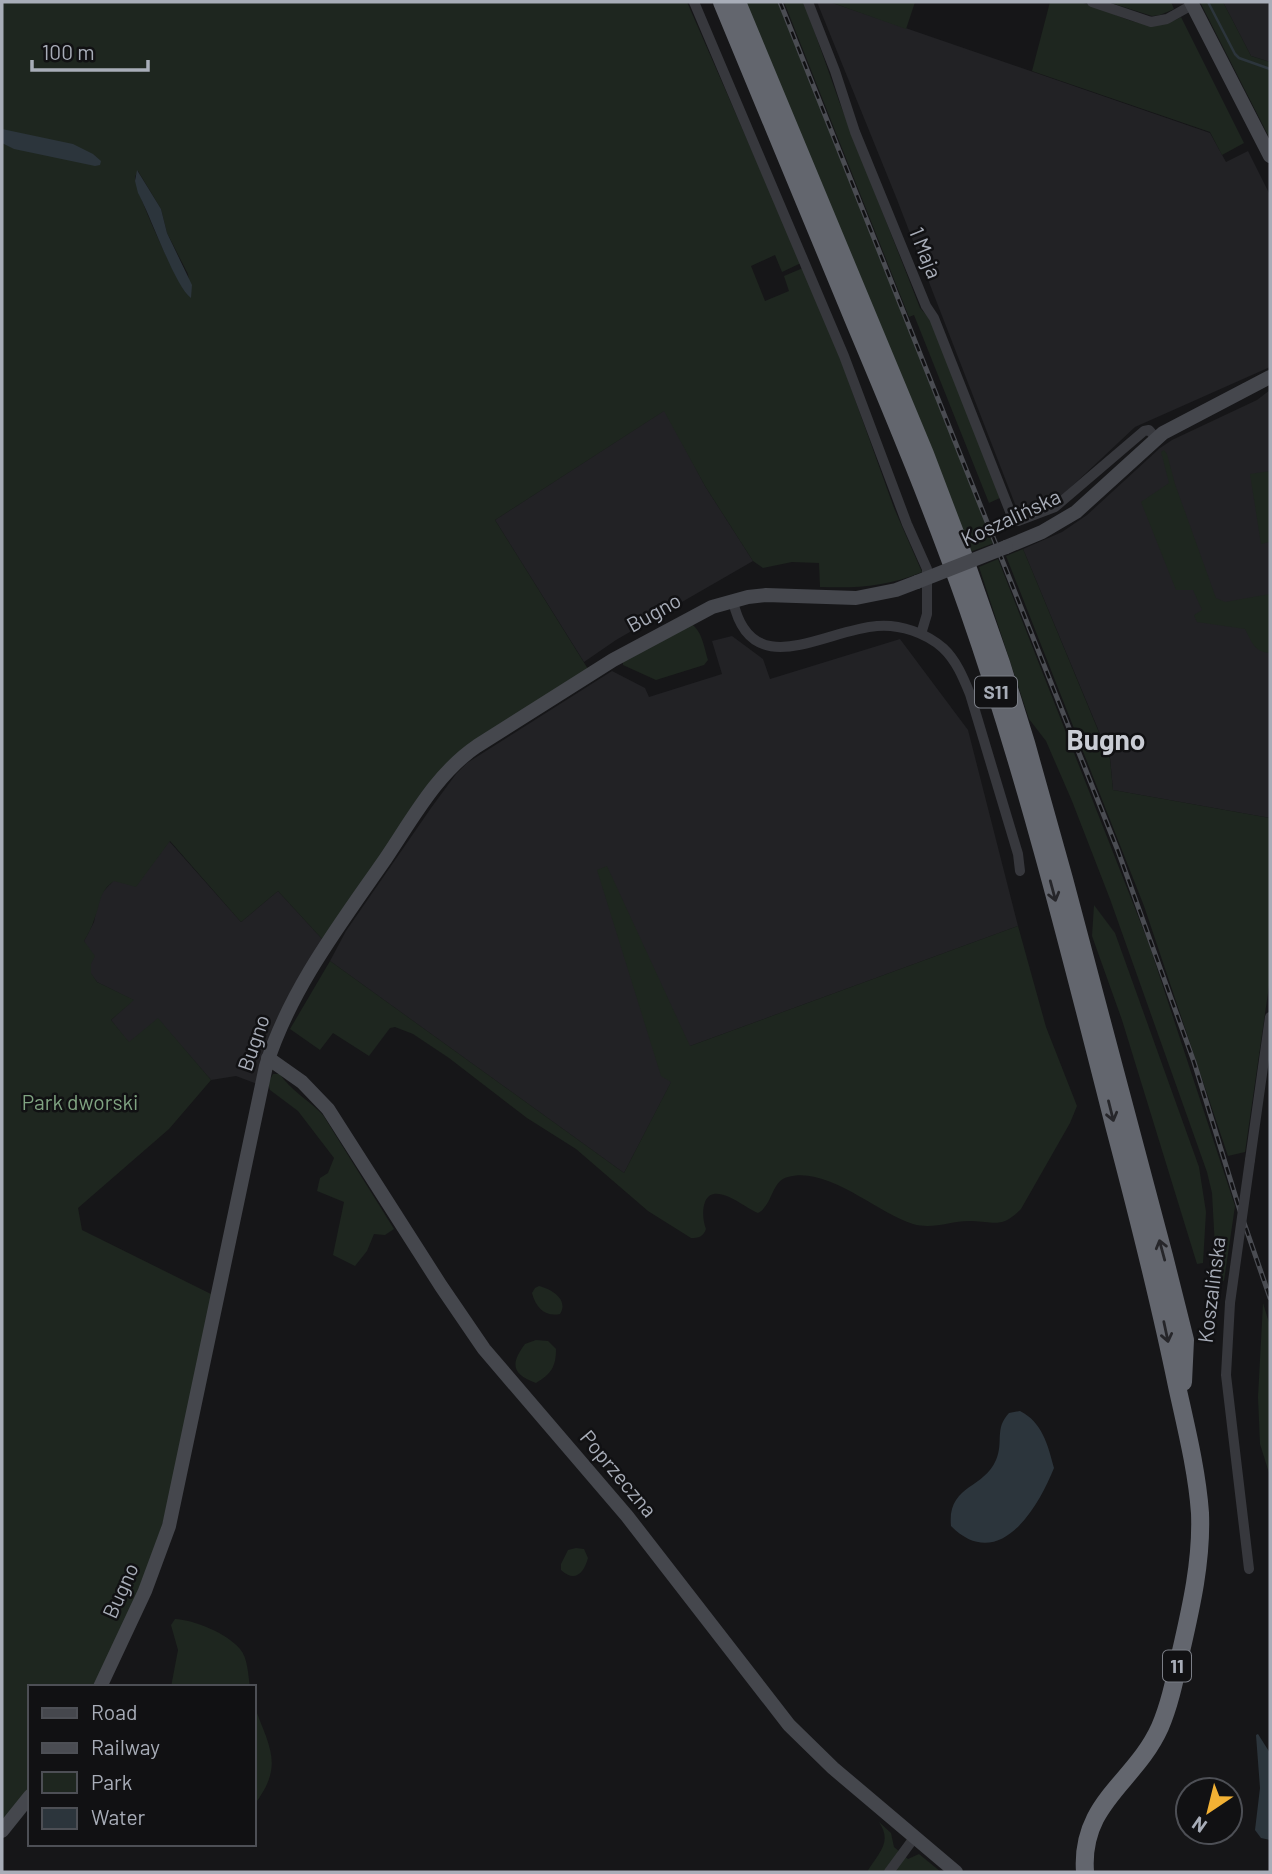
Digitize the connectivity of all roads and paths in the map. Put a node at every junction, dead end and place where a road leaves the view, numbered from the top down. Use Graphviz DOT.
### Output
graph roads {
  1 [pos="694,2"];
  2 [pos="722,2"];
  3 [pos="737,2"];
  4 [pos="808,2"];
  5 [pos="1093,2"];
  6 [pos="1191,3"];
  7 [pos="1270,156"];
  8 [pos="1270,377"];
  9 [pos="1156,438"];
  10 [pos="733,601"];
  11 [pos="921,634"];
  12 [pos="1020,871"];
  13 [pos="1270,1017"];
  14 [pos="268,1058"];
  15 [pos="1185,1340"];
  16 [pos="1183,1411"];
  17 [pos="1249,1569"];
  18 [pos="101,1685"];
  19 [pos="28,1798"];
  20 [pos="2,1831"];
  21 [pos="914,1838"];
  22 [pos="889,1872"];
  23 [pos="956,1872"];
  24 [pos="1085,1872"];
  1 -- 11 [label="street"];
  2 -- 16 [label="highway, S11, one-way"];
  15 -- 3 [label="highway, S11, one-way"];
  4 -- 9 [label="street, 1 Maja"];
  5 -- 6 [label="street"];
  6 -- 7 [label="street"];
  8 -- 9 [label="street, Koszalińska"];
  9 -- 10 [label="street, Koszalińska, bridge"];
  10 -- 11 [label="street"];
  10 -- 14 [label="street, Bugno"];
  11 -- 12 [label="street"];
  13 -- 17 [label="street, Koszalińska, bridge"];
  14 -- 18 [label="street, Bugno"];
  14 -- 21 [label="street, Poprzeczna"];
  15 -- 16 [label="highway, 11"];
  16 -- 24 [label="highway, 11"];
  19 -- 20 [label="street"];
  21 -- 22 [label="street"];
  21 -- 23 [label="street, Poprzeczna"];
}
